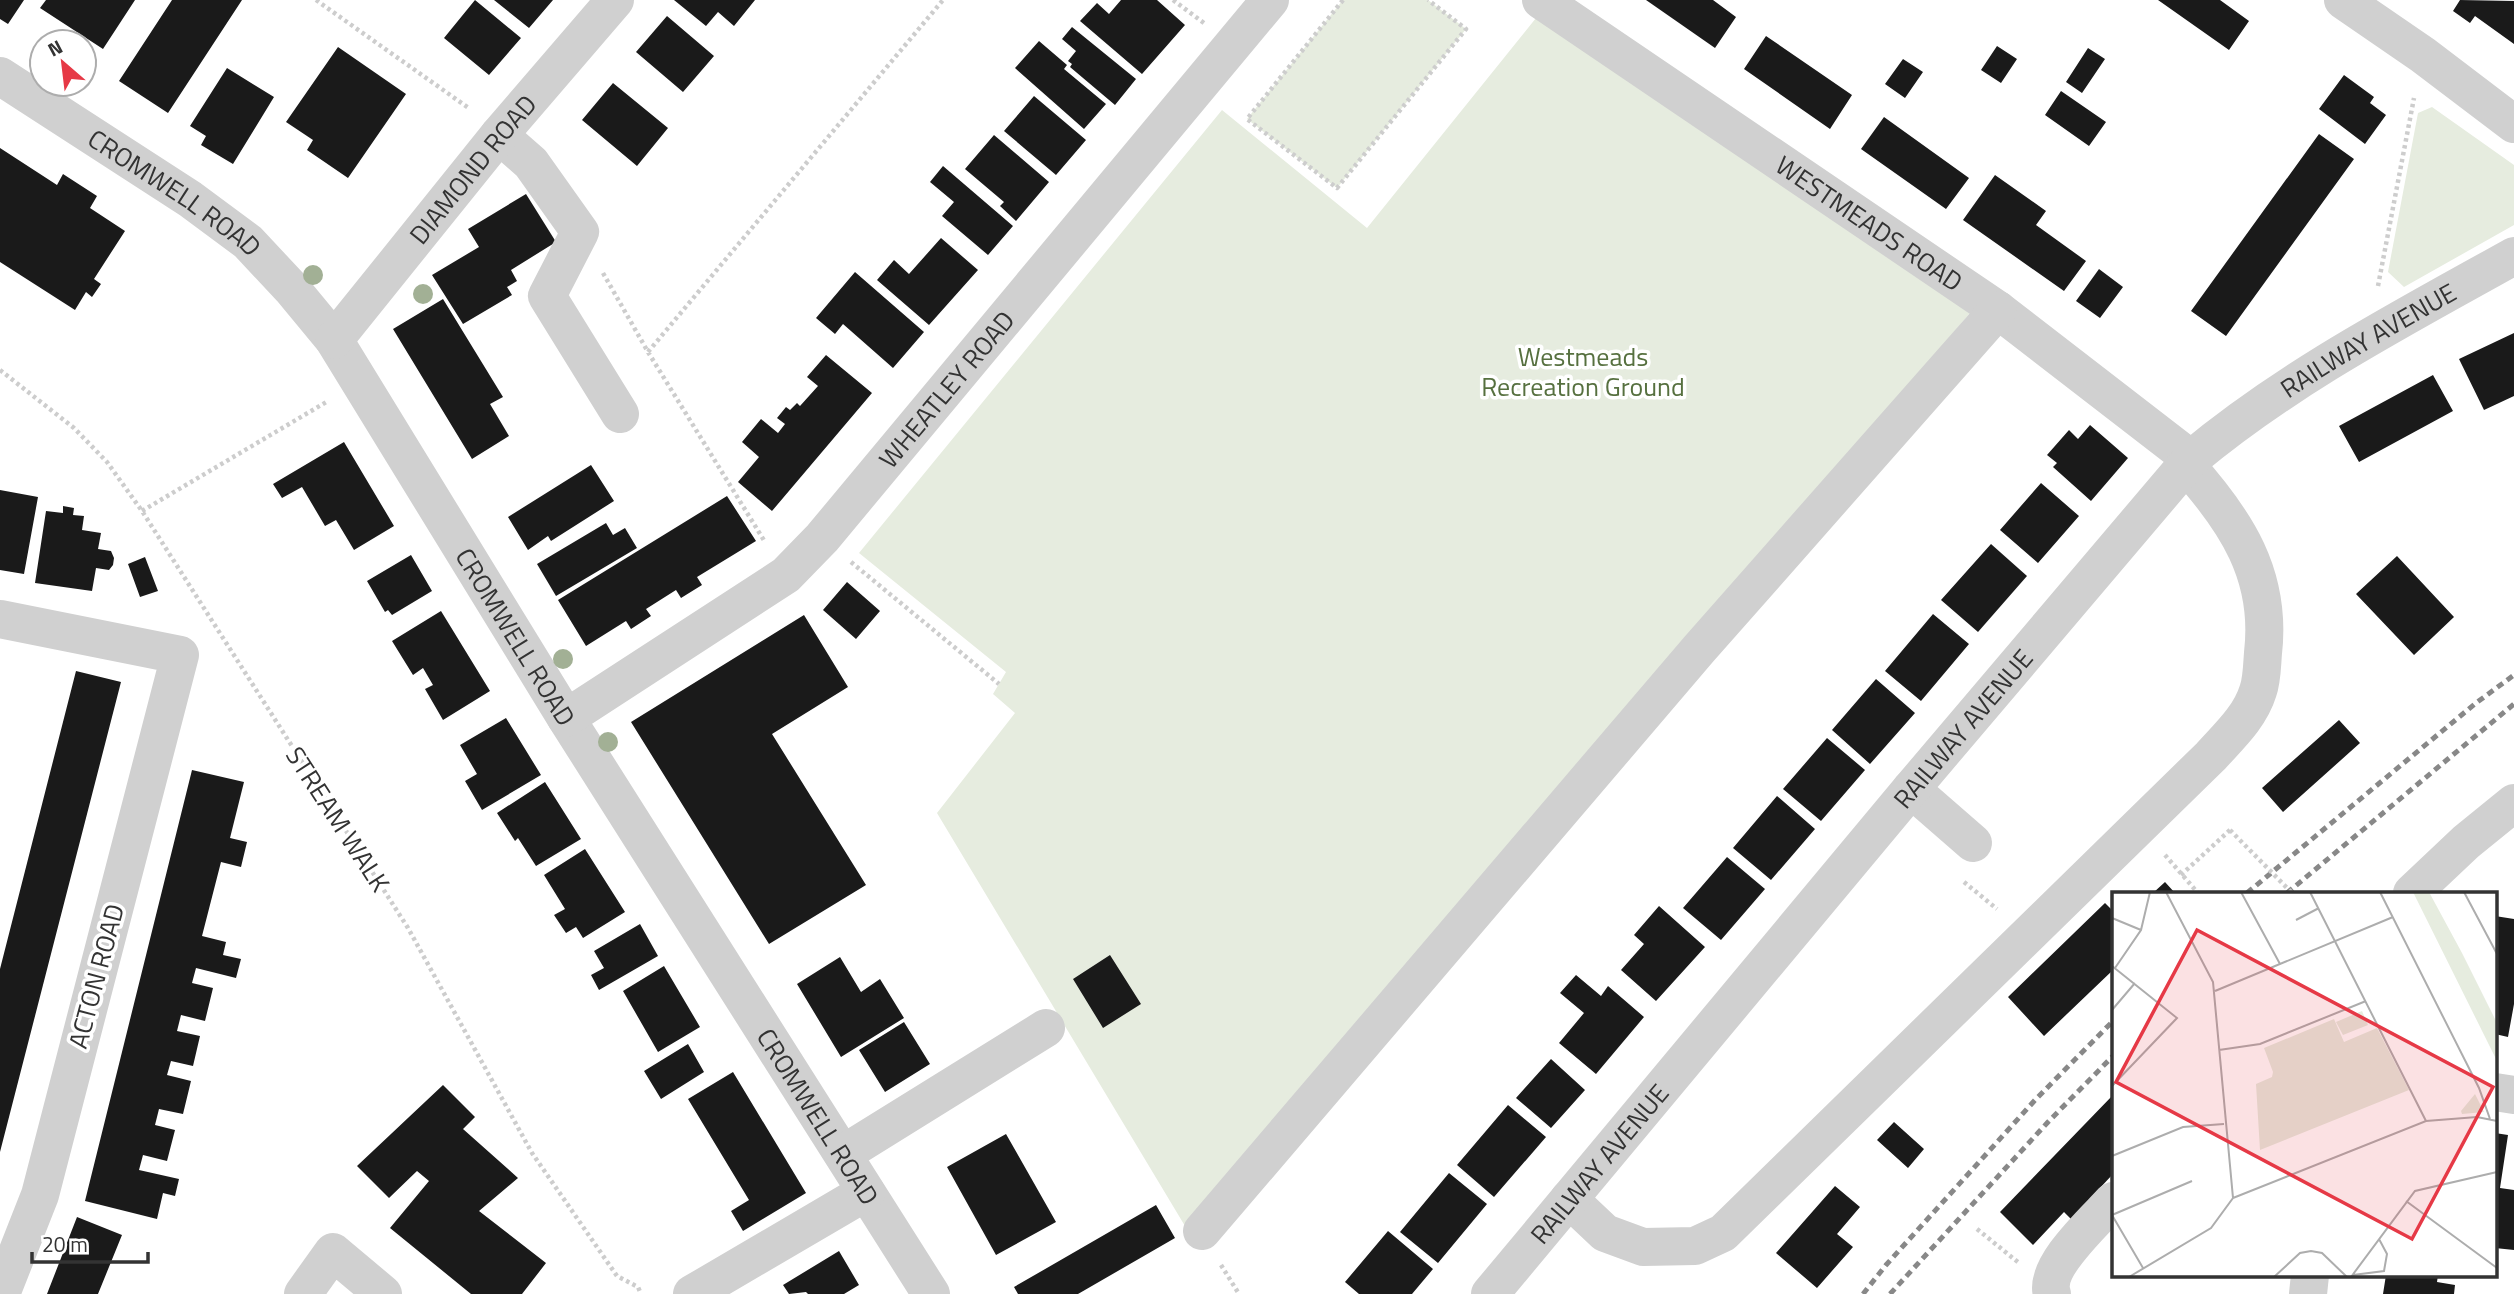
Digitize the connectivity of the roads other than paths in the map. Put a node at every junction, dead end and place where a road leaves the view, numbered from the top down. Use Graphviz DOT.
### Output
graph roads {
  1 [pos="615,0"];
  2 [pos="1270,0"];
  3 [pos="1541,0"];
  4 [pos="2343,0"];
  5 [pos="0,76"];
  6 [pos="2514,124"];
  7 [pos="499,135"];
  8 [pos="2514,256"];
  9 [pos="1998,310"];
  10 [pos="334,340"];
  11 [pos="620,414"];
  12 [pos="2189,462"];
  13 [pos="0,619"];
  14 [pos="566,719"];
  15 [pos="1911,789"];
  16 [pos="2514,803"];
  17 [pos="1973,843"];
  18 [pos="2413,892"];
  19 [pos="1046,1028"];
  20 [pos="2496,1093"];
  21 [pos="2514,1095"];
  22 [pos="843,1154"];
  23 [pos="866,1192"];
  24 [pos="1569,1199"];
  25 [pos="2112,1202"];
  26 [pos="1202,1231"];
  27 [pos="2310,1276"];
  28 [pos="2050,1291"];
  29 [pos="1,1294"];
  30 [pos="303,1294"];
  31 [pos="383,1294"];
  32 [pos="692,1294"];
  33 [pos="931,1294"];
  34 [pos="1490,1294"];
  35 [pos="2308,1294"];
  1 -- 7 [label="street, DIAMOND ROAD"];
  2 -- 14 [label="street, WHEATLEY ROAD"];
  3 -- 9 [label="street, WESTMEADS ROAD"];
  4 -- 6 [label="street"];
  5 -- 10 [label="street, CROMWELL ROAD"];
  7 -- 10 [label="street, DIAMOND ROAD"];
  7 -- 11 [label="street"];
  8 -- 12 [label="street, RAILWAY AVENUE"];
  9 -- 12 [label="street, WESTMEADS ROAD"];
  9 -- 26 [label="street"];
  10 -- 14 [label="street, CROMWELL ROAD"];
  12 -- 15 [label="street, RAILWAY AVENUE"];
  12 -- 24 [label="street, WESTMEADS ROAD"];
  13 -- 29 [label="street, ACTON ROAD"];
  14 -- 22 [label="street, CROMWELL ROAD"];
  15 -- 17 [label="street"];
  15 -- 24 [label="street, RAILWAY AVENUE"];
  16 -- 18 [label="street"];
  19 -- 22 [label="street"];
  20 -- 21 [label="street"];
  22 -- 23 [label="street, CROMWELL ROAD"];
  23 -- 32 [label="street"];
  23 -- 33 [label="street, CROMWELL ROAD"];
  24 -- 34 [label="street, RAILWAY AVENUE"];
  25 -- 28 [label="street"];
  27 -- 35 [label="street"];
  30 -- 31 [label="street"];
}
